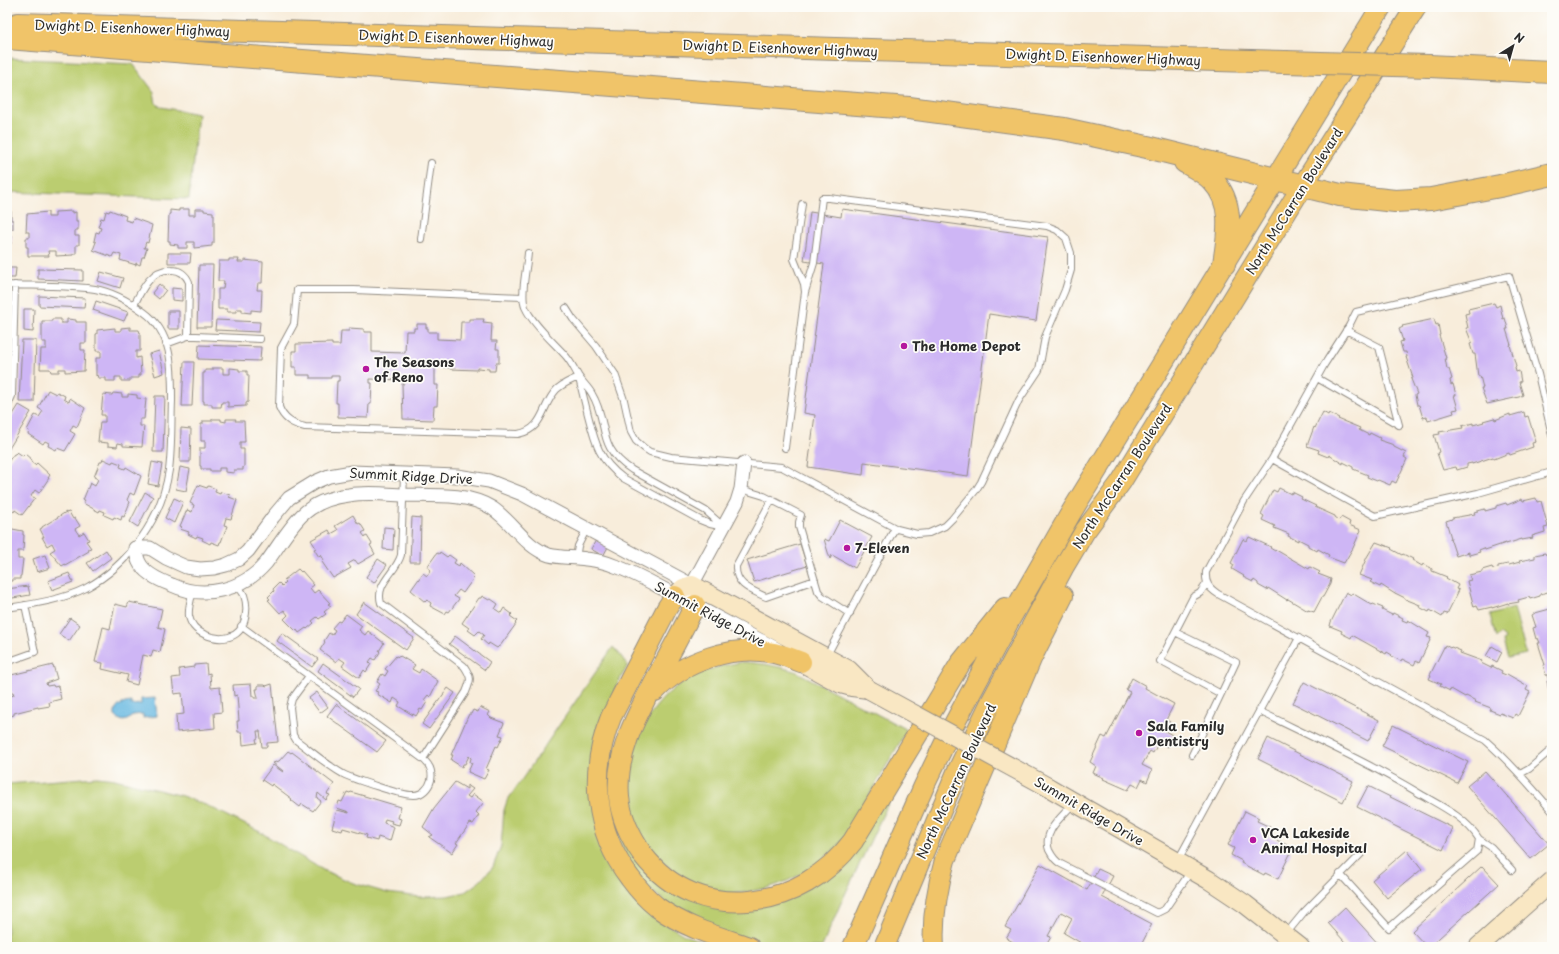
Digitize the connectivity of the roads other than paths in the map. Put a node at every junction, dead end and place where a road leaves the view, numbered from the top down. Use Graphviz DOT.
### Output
graph roads {
  1 [pos="1381,7"];
  2 [pos="1416,7"];
  3 [pos="7,23"];
  4 [pos="7,38"];
  5 [pos="1552,72"];
  6 [pos="1146,147"];
  7 [pos="431,163"];
  8 [pos="1552,174"];
  9 [pos="1276,178"];
  10 [pos="1303,186"];
  11 [pos="802,204"];
  12 [pos="421,239"];
  13 [pos="528,253"];
  14 [pos="1224,264"];
  15 [pos="7,285"];
  16 [pos="15,285"];
  17 [pos="805,292"];
  18 [pos="523,297"];
  19 [pos="134,305"];
  20 [pos="566,308"];
  21 [pos="1346,330"];
  22 [pos="188,336"];
  23 [pos="260,339"];
  24 [pos="166,344"];
  25 [pos="579,377"];
  26 [pos="1317,378"];
  27 [pos="7,407"];
  28 [pos="1552,435"];
  29 [pos="785,448"];
  30 [pos="1272,459"];
  31 [pos="744,463"];
  32 [pos="1552,472"];
  33 [pos="404,474"];
  34 [pos="1121,482"];
  35 [pos="741,489"];
  36 [pos="403,495"];
  37 [pos="772,499"];
  38 [pos="724,527"];
  39 [pos="586,528"];
  40 [pos="895,528"];
  41 [pos="135,548"];
  42 [pos="576,558"];
  43 [pos="1043,561"];
  44 [pos="815,580"];
  45 [pos="1207,583"];
  46 [pos="237,584"];
  47 [pos="692,585"];
  48 [pos="193,591"];
  49 [pos="675,596"];
  50 [pos="25,605"];
  51 [pos="694,605"];
  52 [pos="7,608"];
  53 [pos="850,614"];
  54 [pos="242,626"];
  55 [pos="1175,632"];
  56 [pos="1299,638"];
  57 [pos="826,657"];
  58 [pos="7,662"];
  59 [pos="800,662"];
  60 [pos="309,676"];
  61 [pos="868,689"];
  62 [pos="1221,694"];
  63 [pos="1259,711"];
  64 [pos="634,722"];
  65 [pos="1552,749"];
  66 [pos="1192,755"];
  67 [pos="423,759"];
  68 [pos="1520,774"];
  69 [pos="1075,802"];
  70 [pos="1552,811"];
  71 [pos="1479,839"];
  72 [pos="1364,851"];
  73 [pos="1185,865"];
  74 [pos="1512,870"];
  75 [pos="1340,874"];
  76 [pos="1552,881"];
  77 [pos="1285,935"];
  78 [pos="749,947"];
  79 [pos="854,947"];
  80 [pos="884,947"];
  81 [pos="934,947"];
  82 [pos="1300,947"];
  83 [pos="1478,947"];
  1 -- 9 [label="main road, North McCarran Boulevard"];
  2 -- 10 [label="main road, North McCarran Boulevard"];
  3 -- 5 [label="highway, Dwight D. Eisenhower Highway, bridge"];
  4 -- 6 [label="highway"];
  6 -- 9 [label="highway"];
  6 -- 14 [label="highway"];
  7 -- 12 [label="lane"];
  8 -- 10 [label="highway"];
  9 -- 10 [label="highway"];
  9 -- 14 [label="main road, North McCarran Boulevard"];
  10 -- 34 [label="main road, North McCarran Boulevard"];
  11 -- 17 [label="lane"];
  13 -- 18 [label="lane"];
  14 -- 43 [label="main road, North McCarran Boulevard"];
  15 -- 16 [label="lane"];
  16 -- 19 [label="lane"];
  16 -- 27 [label="lane"];
  17 -- 29 [label="lane"];
  17 -- 40 [label="lane"];
  18 -- 25 [label="lane"];
  18 -- 25 [label="lane"];
  19 -- 22 [label="lane"];
  19 -- 24 [label="lane"];
  20 -- 31 [label="lane"];
  21 -- 26 [label="lane"];
  21 -- 26 [label="lane"];
  21 -- 28 [label="lane"];
  22 -- 23 [label="lane"];
  22 -- 24 [label="lane"];
  24 -- 41 [label="lane"];
  25 -- 38 [label="lane"];
  25 -- 38 [label="lane"];
  26 -- 30 [label="lane"];
  30 -- 32 [label="lane"];
  30 -- 45 [label="lane"];
  31 -- 35 [label="street"];
  31 -- 40 [label="lane"];
  33 -- 36 [label="lane"];
  33 -- 39 [label="street, Summit Ridge Drive"];
  33 -- 41 [label="street, Summit Ridge Drive"];
  34 -- 80 [label="main road, North McCarran Boulevard"];
  34 -- 81 [label="main road"];
  35 -- 37 [label="lane"];
  35 -- 38 [label="street"];
  36 -- 42 [label="street, Summit Ridge Drive"];
  36 -- 46 [label="street, Summit Ridge Drive"];
  36 -- 67 [label="lane"];
  37 -- 44 [label="lane"];
  37 -- 44 [label="lane"];
  38 -- 47 [label="street"];
  39 -- 42 [label="lane"];
  39 -- 47 [label="street, Summit Ridge Drive"];
  40 -- 53 [label="lane"];
  41 -- 48 [label="street, Summit Ridge Drive"];
  41 -- 50 [label="lane"];
  42 -- 49 [label="street, Summit Ridge Drive"];
  43 -- 64 [label="main road"];
  43 -- 79 [label="main road, North McCarran Boulevard"];
  44 -- 53 [label="lane"];
  45 -- 55 [label="lane"];
  45 -- 56 [label="lane"];
  46 -- 48 [label="street, Summit Ridge Drive"];
  46 -- 54 [label="lane"];
  47 -- 49 [label="street"];
  47 -- 51 [label="street"];
  47 -- 57 [label="street, Summit Ridge Drive"];
  48 -- 54 [label="lane"];
  49 -- 51 [label="street, Summit Ridge Drive"];
  49 -- 78 [label="main road"];
  50 -- 52 [label="lane"];
  50 -- 58 [label="lane"];
  51 -- 59 [label="street, Summit Ridge Drive"];
  51 -- 64 [label="main road"];
  53 -- 57 [label="lane"];
  54 -- 60 [label="lane"];
  55 -- 62 [label="lane"];
  55 -- 62 [label="lane"];
  56 -- 63 [label="lane"];
  56 -- 68 [label="lane"];
  57 -- 61 [label="street, Summit Ridge Drive"];
  59 -- 61 [label="street, Summit Ridge Drive"];
  59 -- 64 [label="main road"];
  60 -- 67 [label="lane"];
  60 -- 67 [label="lane"];
  61 -- 69 [label="street, Summit Ridge Drive, bridge"];
  62 -- 66 [label="lane"];
  63 -- 71 [label="lane"];
  63 -- 73 [label="lane"];
  65 -- 68 [label="lane"];
  68 -- 70 [label="lane"];
  69 -- 73 [label="street, Summit Ridge Drive"];
  69 -- 73 [label="lane"];
  71 -- 74 [label="lane"];
  71 -- 75 [label="lane"];
  72 -- 75 [label="lane"];
  73 -- 77 [label="street, Summit Ridge Drive"];
  75 -- 77 [label="lane"];
  76 -- 83 [label="street"];
  77 -- 82 [label="street, Summit Ridge Drive"];
}
